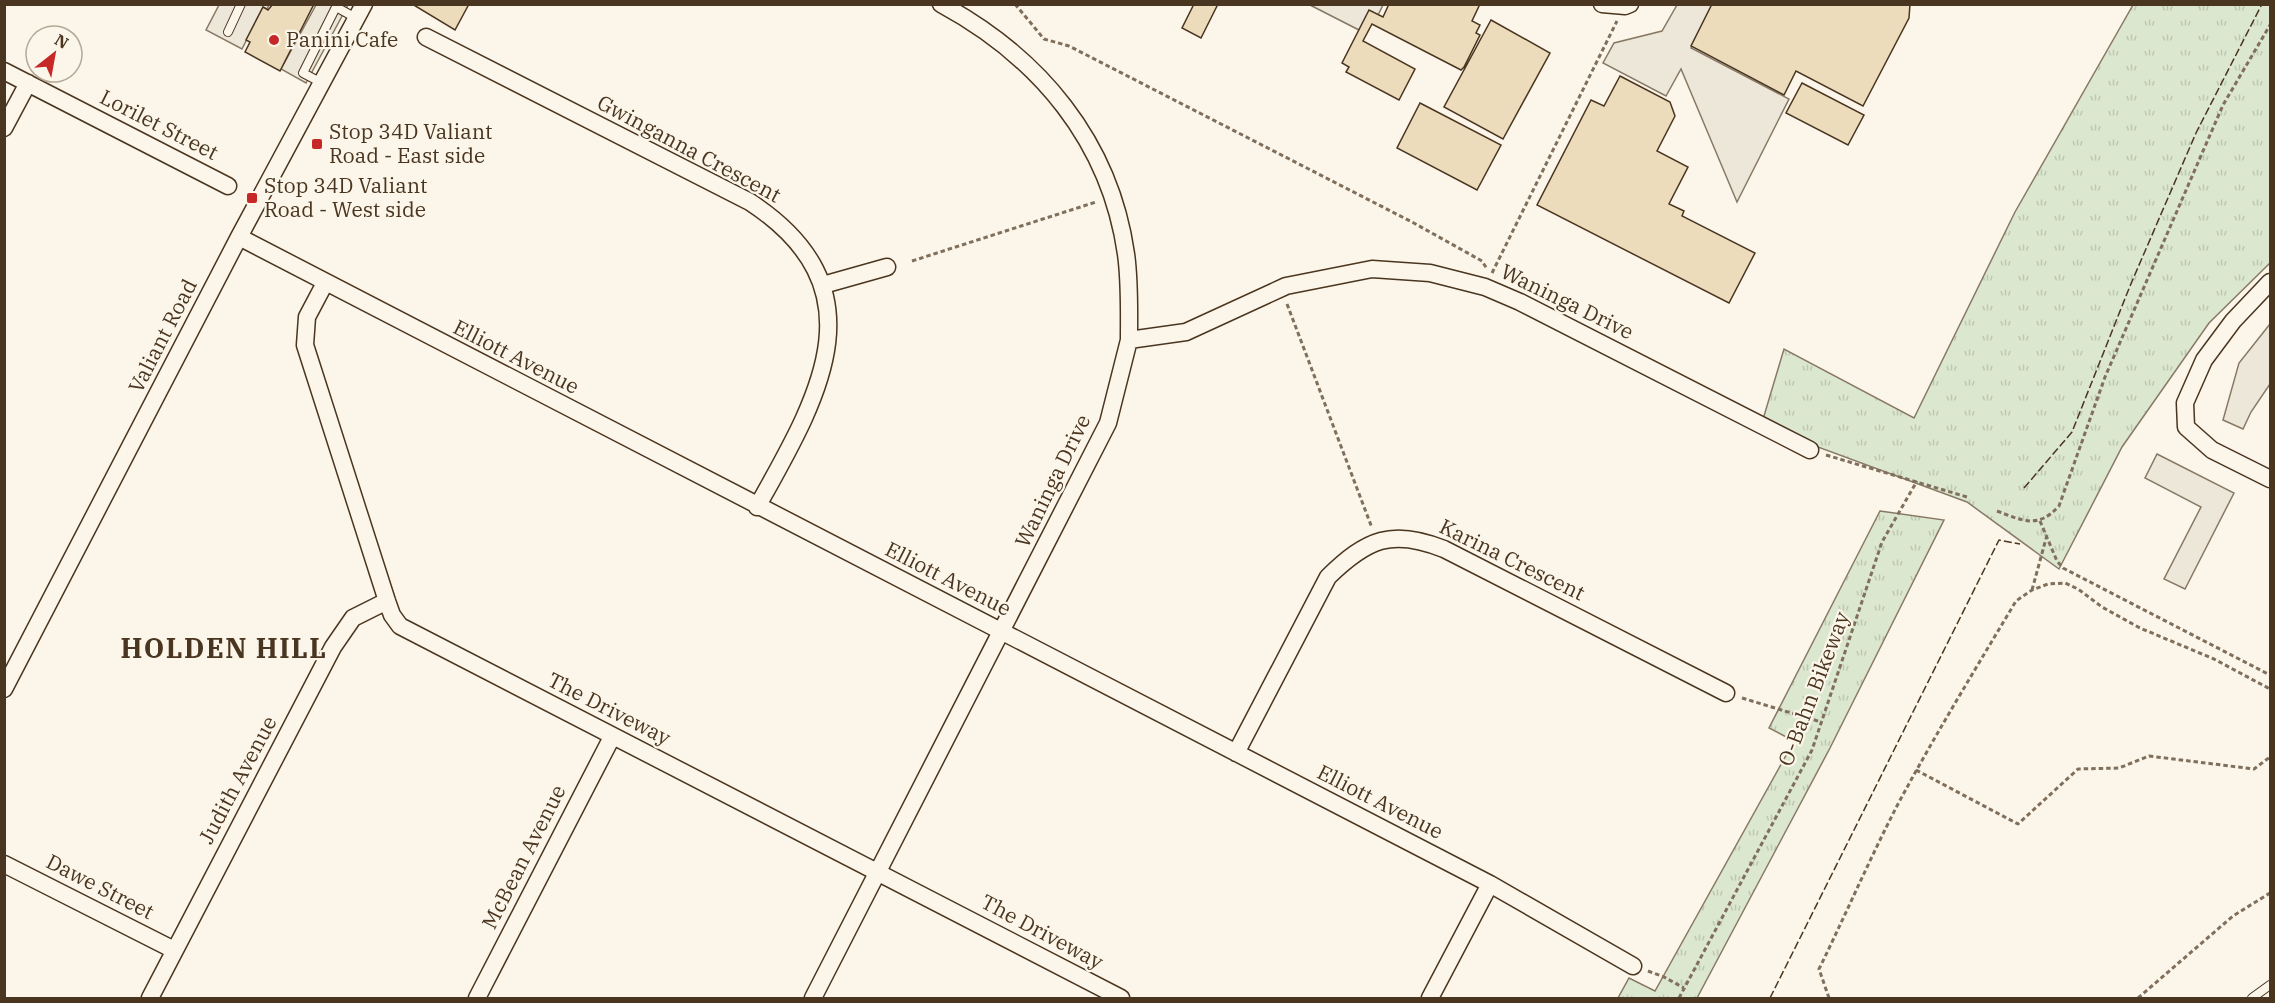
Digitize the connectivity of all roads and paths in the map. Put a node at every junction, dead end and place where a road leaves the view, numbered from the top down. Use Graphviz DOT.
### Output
graph roads {
  1 [pos="241,4"];
  2 [pos="941,4"];
  3 [pos="1016,4"];
  4 [pos="1602,4"];
  5 [pos="1628,5"];
  6 [pos="360,11"];
  7 [pos="2271,25"];
  8 [pos="228,32"];
  9 [pos="426,37"];
  10 [pos="4,71"];
  11 [pos="24,81"];
  12 [pos="322,83"];
  13 [pos="27,84"];
  14 [pos="30,84"];
  15 [pos="4,128"];
  16 [pos="228,186"];
  17 [pos="1096,202"];
  18 [pos="239,237"];
  19 [pos="912,261"];
  20 [pos="887,267"];
  21 [pos="2271,282"];
  22 [pos="325,283"];
  23 [pos="823,285"];
  24 [pos="1281,288"];
  25 [pos="1129,340"];
  26 [pos="1810,450"];
  27 [pos="2271,479"];
  28 [pos="1917,481"];
  29 [pos="1967,497"];
  30 [pos="757,507"];
  31 [pos="1997,511"];
  32 [pos="2040,521"];
  33 [pos="2047,535"];
  34 [pos="1377,542"];
  35 [pos="2032,590"];
  36 [pos="387,601"];
  37 [pos="1002,632"];
  38 [pos="2271,675"];
  39 [pos="4,689"];
  40 [pos="2271,689"];
  41 [pos="1726,693"];
  42 [pos="1821,722"];
  43 [pos="612,736"];
  44 [pos="1236,753"];
  45 [pos="2271,757"];
  46 [pos="1916,770"];
  47 [pos="4,864"];
  48 [pos="878,872"];
  49 [pos="1490,884"];
  50 [pos="2271,893"];
  51 [pos="174,950"];
  52 [pos="1633,966"];
  53 [pos="2271,985"];
  54 [pos="1684,988"];
  55 [pos="150,999"];
  56 [pos="477,999"];
  57 [pos="813,999"];
  58 [pos="1121,999"];
  59 [pos="1430,999"];
  60 [pos="1679,999"];
  61 [pos="1829,999"];
  62 [pos="2138,999"];
  63 [pos="2252,999"];
  1 -- 8 [label="lane"];
  2 -- 25 [label="street"];
  3 -- 5 [label="path"];
  4 -- 5 [label="street"];
  6 -- 12 [label="street, Valiant Road"];
  6 -- 12 [label="lane"];
  7 -- 32 [label="path"];
  9 -- 23 [label="street, Gwinganna Crescent"];
  10 -- 11 [label="street, Lorilet Street"];
  12 -- 18 [label="street, Valiant Road"];
  13 -- 15 [label="street"];
  14 -- 16 [label="street, Lorilet Street"];
  17 -- 19 [label="path"];
  18 -- 22 [label="street, Elliott Avenue"];
  18 -- 39 [label="street, Valiant Road"];
  20 -- 23 [label="street"];
  21 -- 27 [label="street"];
  22 -- 30 [label="street, Elliott Avenue"];
  22 -- 36 [label="street, The Driveway"];
  23 -- 30 [label="street, Gwinganna Crescent"];
  24 -- 25 [label="street, Waninga Drive"];
  24 -- 26 [label="street, Waninga Drive"];
  24 -- 34 [label="path"];
  25 -- 37 [label="street, Waninga Drive"];
  26 -- 28 [label="path"];
  28 -- 29 [label="path"];
  28 -- 42 [label="path, O-Bahn Bikeway"];
  30 -- 37 [label="street, Elliott Avenue"];
  31 -- 32 [label="path"];
  32 -- 33 [label="path"];
  33 -- 35 [label="path"];
  33 -- 38 [label="path"];
  34 -- 41 [label="street, Karina Crescent"];
  34 -- 44 [label="street, Karina Crescent"];
  35 -- 40 [label="path"];
  35 -- 46 [label="path"];
  36 -- 43 [label="street, The Driveway"];
  36 -- 51 [label="street, Judith Avenue"];
  37 -- 44 [label="street, Elliott Avenue"];
  37 -- 48 [label="street, Waninga Drive"];
  41 -- 42 [label="path"];
  42 -- 54 [label="path, O-Bahn Bikeway"];
  43 -- 48 [label="street, The Driveway"];
  43 -- 56 [label="street, McBean Avenue"];
  44 -- 49 [label="street, Elliott Avenue"];
  45 -- 46 [label="path"];
  46 -- 61 [label="path"];
  47 -- 51 [label="street, Dawe Street"];
  48 -- 57 [label="street, Waninga Drive"];
  48 -- 58 [label="street, The Driveway"];
  49 -- 52 [label="street, Elliott Avenue"];
  49 -- 59 [label="street"];
  50 -- 62 [label="path"];
  51 -- 55 [label="street, Judith Avenue"];
  52 -- 54 [label="path"];
  53 -- 63 [label="lane"];
  54 -- 60 [label="path, O-Bahn Bikeway"];
}
